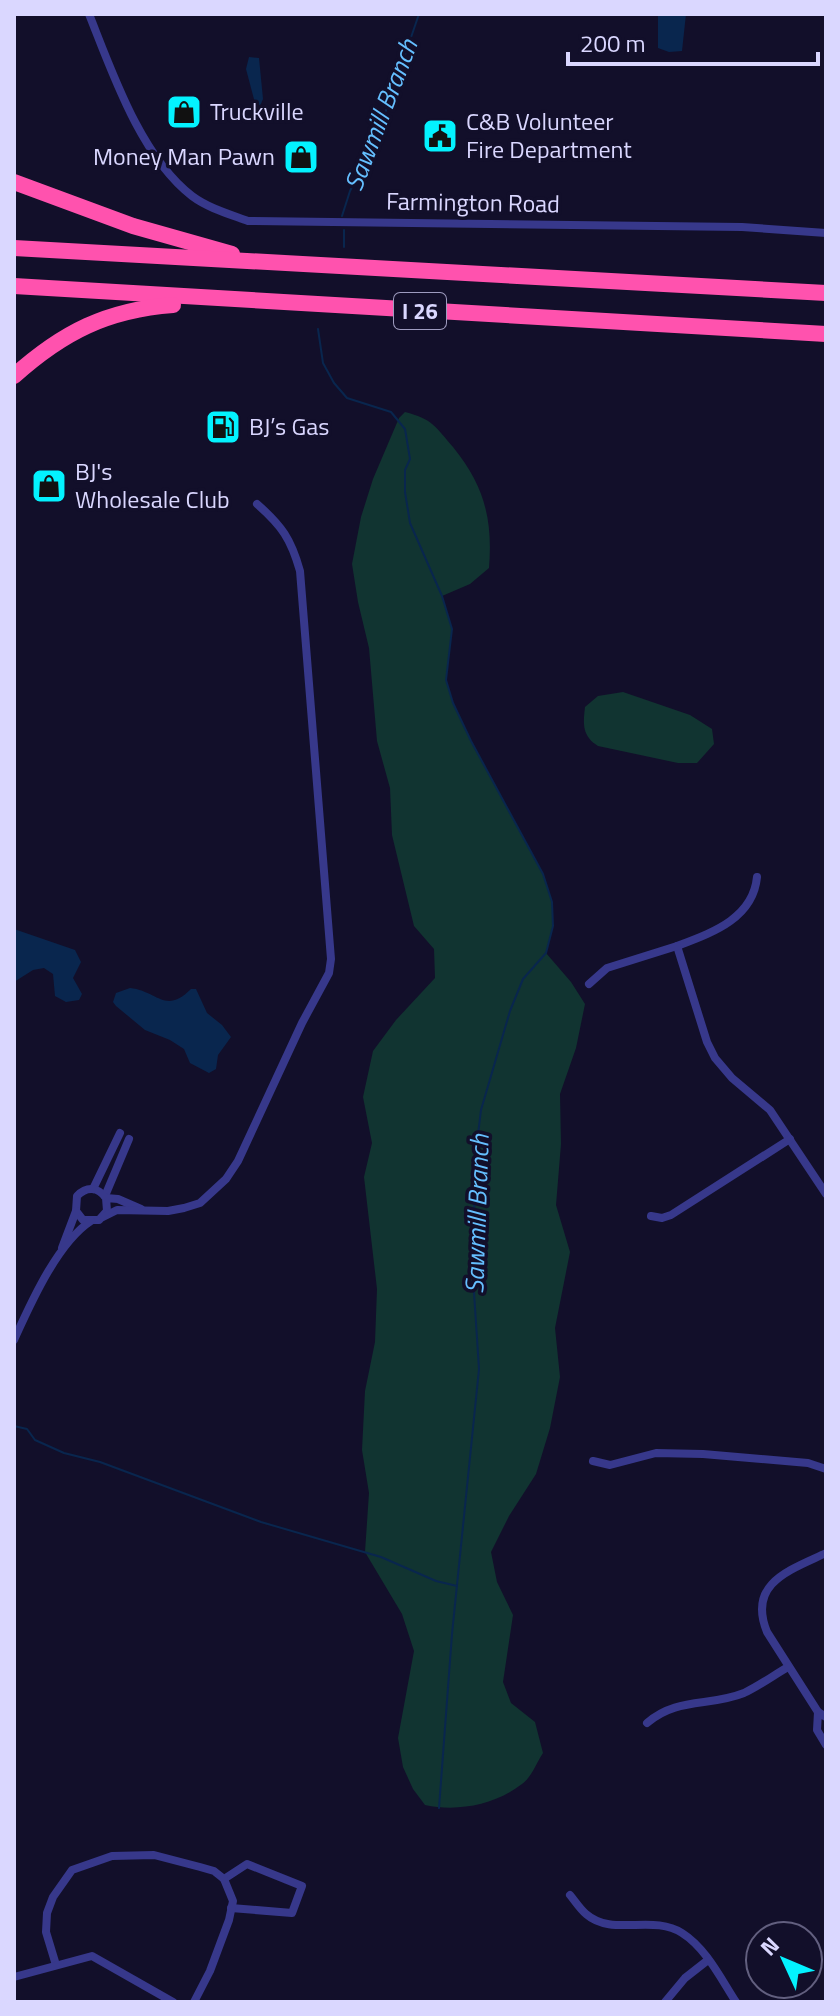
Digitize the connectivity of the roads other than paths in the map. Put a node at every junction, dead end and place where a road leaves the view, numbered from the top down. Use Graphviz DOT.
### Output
graph roads {
  1 [pos="89,14"];
  2 [pos="14,182"];
  3 [pos="826,233"];
  4 [pos="14,248"];
  5 [pos="269,263"];
  6 [pos="14,286"];
  7 [pos="826,293"];
  8 [pos="233,301"];
  9 [pos="826,334"];
  10 [pos="14,376"];
  11 [pos="257,504"];
  12 [pos="757,877"];
  13 [pos="677,946"];
  14 [pos="589,984"];
  15 [pos="120,1133"];
  16 [pos="129,1139"];
  17 [pos="790,1139"];
  18 [pos="93,1189"];
  19 [pos="826,1194"];
  20 [pos="106,1197"];
  21 [pos="149,1210"];
  22 [pos="76,1211"];
  23 [pos="651,1216"];
  24 [pos="99,1219"];
  25 [pos="57,1261"];
  26 [pos="14,1340"];
  27 [pos="593,1461"];
  28 [pos="826,1469"];
  29 [pos="826,1553"];
  30 [pos="788,1667"];
  31 [pos="822,1715"];
  32 [pos="647,1723"];
  33 [pos="826,1745"];
  34 [pos="224,1879"];
  35 [pos="570,1895"];
  36 [pos="231,1908"];
  37 [pos="708,1960"];
  38 [pos="56,1965"];
  39 [pos="14,1977"];
  40 [pos="173,2002"];
  41 [pos="194,2002"];
  42 [pos="665,2002"];
  43 [pos="736,2002"];
  1 -- 3 [label="street, Farmington Road"];
  2 -- 5 [label="highway"];
  4 -- 5 [label="highway, I 26"];
  5 -- 7 [label="highway, I 26"];
  6 -- 8 [label="highway, I 26"];
  8 -- 9 [label="highway, I 26"];
  8 -- 10 [label="highway"];
  11 -- 21 [label="street"];
  12 -- 13 [label="street"];
  13 -- 14 [label="street"];
  13 -- 17 [label="street"];
  15 -- 18 [label="street"];
  16 -- 20 [label="street"];
  17 -- 19 [label="street"];
  17 -- 23 [label="street"];
  18 -- 20 [label="street"];
  18 -- 22 [label="street"];
  20 -- 21 [label="street"];
  20 -- 24 [label="street"];
  21 -- 24 [label="street"];
  22 -- 24 [label="street"];
  22 -- 25 [label="street"];
  24 -- 25 [label="street"];
  25 -- 26 [label="street"];
  27 -- 28 [label="street"];
  29 -- 30 [label="street"];
  30 -- 31 [label="street"];
  30 -- 32 [label="street"];
  31 -- 33 [label="street"];
  34 -- 36 [label="street"];
  34 -- 36 [label="street"];
  34 -- 38 [label="street"];
  35 -- 37 [label="street"];
  36 -- 41 [label="street"];
  37 -- 42 [label="street"];
  37 -- 43 [label="street"];
  38 -- 39 [label="street"];
  38 -- 40 [label="street"];
}
